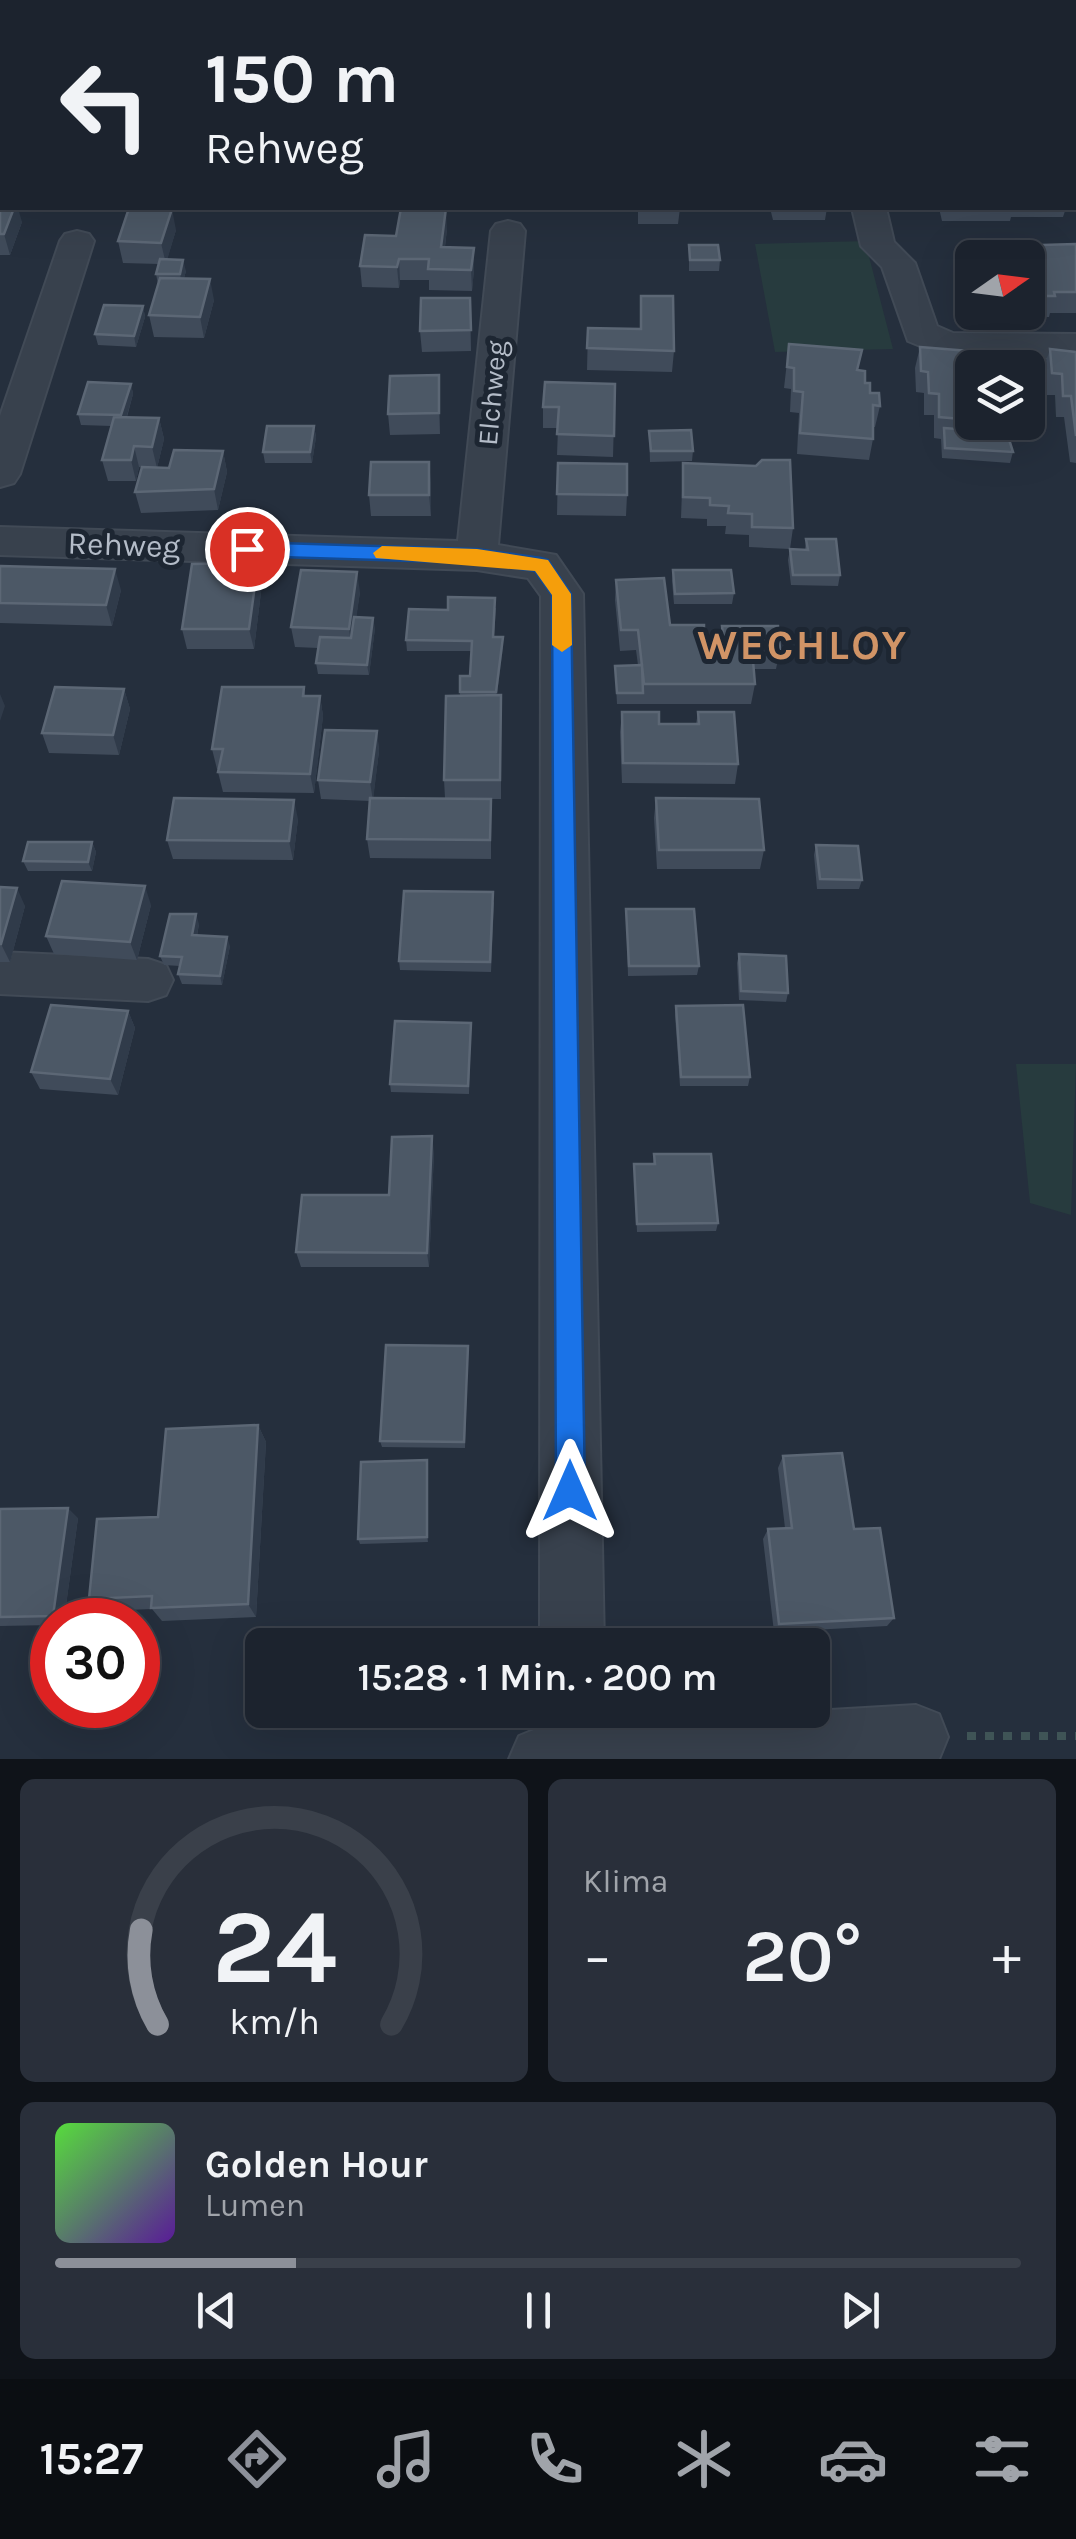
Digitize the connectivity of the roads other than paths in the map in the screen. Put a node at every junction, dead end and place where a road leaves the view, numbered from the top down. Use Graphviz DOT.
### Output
graph roads {
  1 [pos="869,210"];
  2 [pos="508,231"];
  3 [pos="77,241"];
  4 [pos="1076,346"];
  5 [pos="0,474"];
  6 [pos="0,542"];
  7 [pos="477,556"];
  8 [pos="0,973"];
  9 [pos="148,980"];
  10 [pos="572,1628"];
  11 [pos="572,1728"];
  12 [pos="916,1736"];
  13 [pos="573,1758"];
  14 [pos="542,1759"];
  1 -- 4 [label="street"];
  2 -- 7 [label="street, Elchweg"];
  3 -- 5 [label="street"];
  6 -- 7 [label="street, Rehweg"];
  7 -- 10 [label="street, Rehweg"];
  8 -- 9 [label="street"];
  11 -- 13 [label="street"];
  12 -- 13 [label="street"];
  13 -- 14 [label="street"];
}
